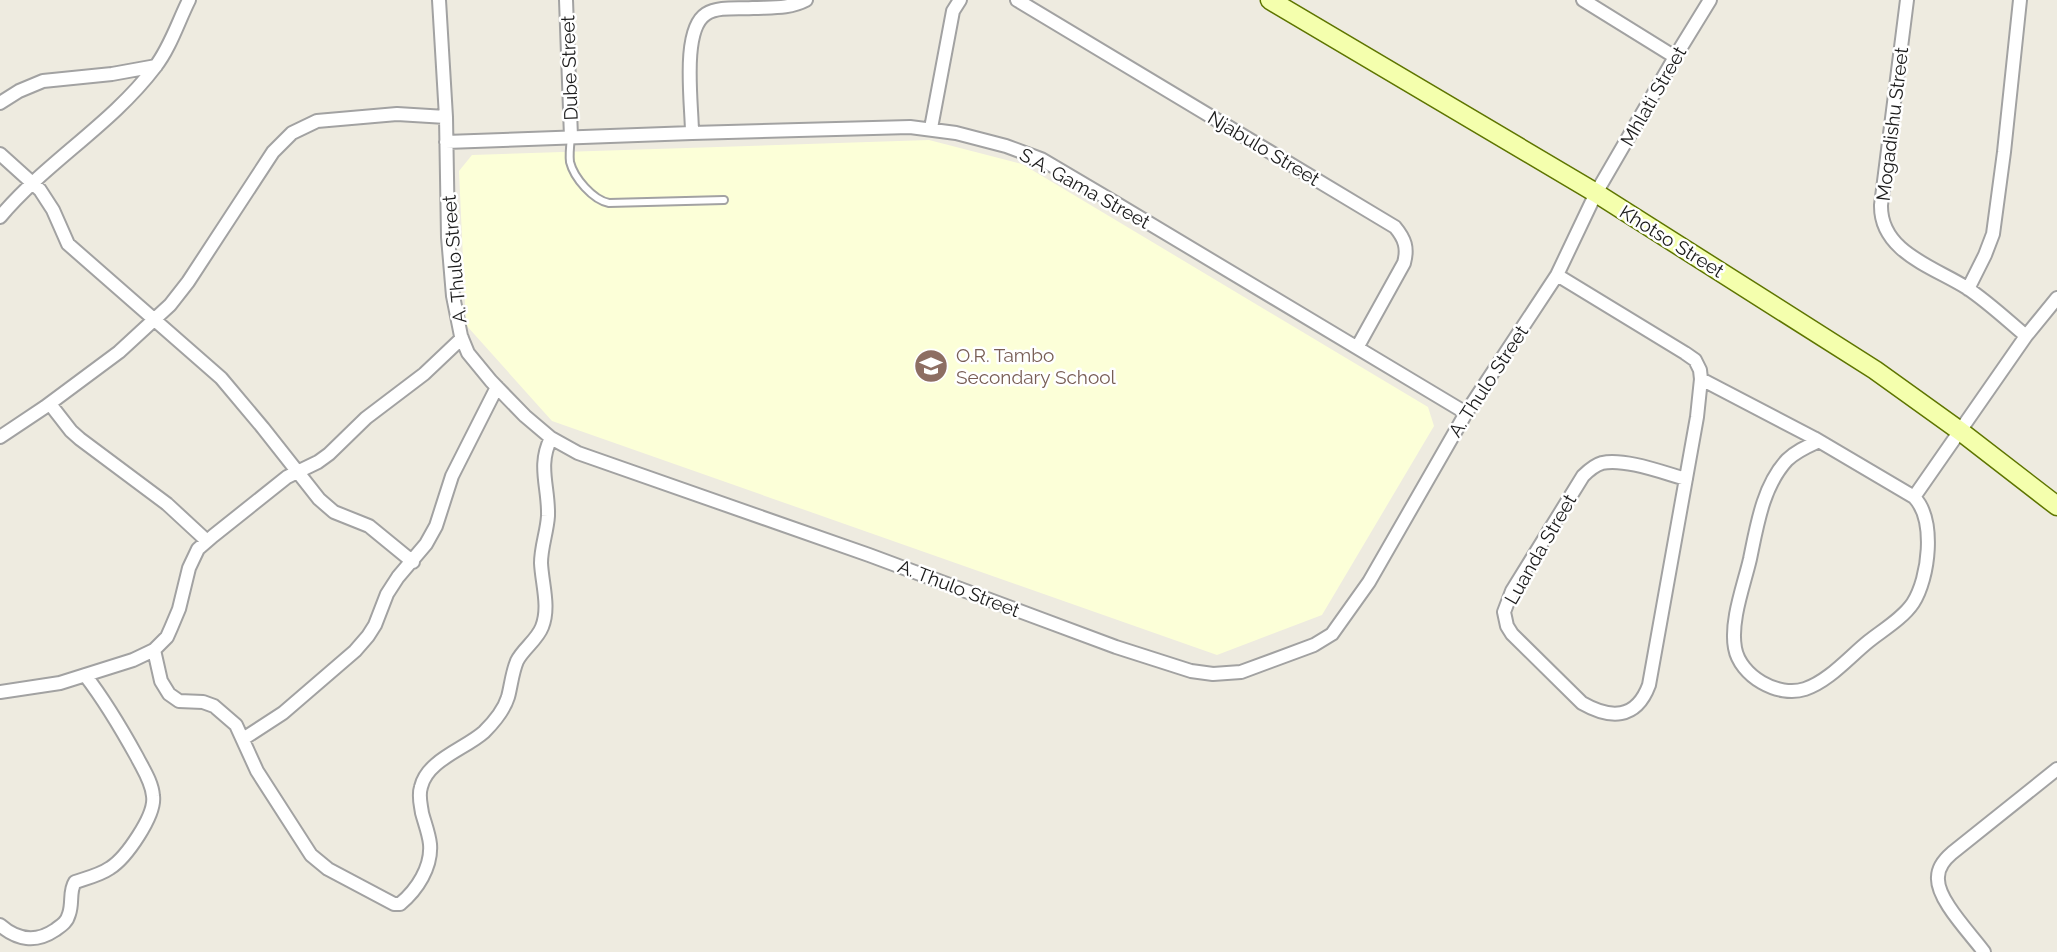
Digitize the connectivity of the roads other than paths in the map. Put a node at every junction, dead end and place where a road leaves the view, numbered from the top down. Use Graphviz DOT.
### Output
graph roads {
  1 [pos="189,0"];
  2 [pos="439,0"];
  3 [pos="566,0"];
  4 [pos="806,0"];
  5 [pos="960,0"];
  6 [pos="1017,0"];
  7 [pos="1270,0"];
  8 [pos="1583,0"];
  9 [pos="1710,0"];
  10 [pos="1907,0"];
  11 [pos="2021,0"];
  12 [pos="1675,57"];
  13 [pos="156,66"];
  14 [pos="0,103"];
  15 [pos="446,117"];
  16 [pos="931,128"];
  17 [pos="692,133"];
  18 [pos="571,137"];
  19 [pos="446,142"];
  20 [pos="0,154"];
  21 [pos="33,183"];
  22 [pos="1596,193"];
  23 [pos="723,200"];
  24 [pos="0,217"];
  25 [pos="1557,275"];
  26 [pos="1968,289"];
  27 [pos="2057,298"];
  28 [pos="155,320"];
  29 [pos="2026,336"];
  30 [pos="462,338"];
  31 [pos="1358,346"];
  32 [pos="1701,379"];
  33 [pos="497,387"];
  34 [pos="50,404"];
  35 [pos="1466,412"];
  36 [pos="1960,431"];
  37 [pos="0,437"];
  38 [pos="551,438"];
  39 [pos="1819,441"];
  40 [pos="297,471"];
  41 [pos="1686,479"];
  42 [pos="1914,497"];
  43 [pos="2057,506"];
  44 [pos="206,541"];
  45 [pos="413,562"];
  46 [pos="154,650"];
  47 [pos="85,675"];
  48 [pos="0,692"];
  49 [pos="243,739"];
  50 [pos="2057,769"];
  51 [pos="0,925"];
  52 [pos="1984,952"];
  1 -- 13 [label="street"];
  2 -- 15 [label="street, A. Thulo Street"];
  3 -- 18 [label="street, Dube Street"];
  4 -- 17 [label="street"];
  5 -- 16 [label="street"];
  6 -- 31 [label="street, Njabulo Street"];
  7 -- 22 [label="street, Khotso Street"];
  8 -- 12 [label="street"];
  9 -- 12 [label="street, Mhlati Street"];
  10 -- 26 [label="street, Mogadishu Street"];
  11 -- 26 [label="street"];
  12 -- 22 [label="street, Mhlati Street"];
  13 -- 14 [label="street"];
  13 -- 21 [label="street"];
  15 -- 19 [label="street, A. Thulo Street"];
  15 -- 28 [label="street"];
  16 -- 17 [label="street, S.A. Gama Street"];
  16 -- 31 [label="street, S.A. Gama Street"];
  17 -- 18 [label="street, S.A. Gama Street"];
  18 -- 19 [label="street, S.A. Gama Street"];
  18 -- 23 [label="lane"];
  19 -- 30 [label="street, A. Thulo Street"];
  20 -- 21 [label="street"];
  21 -- 24 [label="street"];
  21 -- 28 [label="street"];
  22 -- 25 [label="street, A. Thulo Street"];
  22 -- 36 [label="street, Khotso Street"];
  25 -- 32 [label="street"];
  25 -- 35 [label="street, A. Thulo Street"];
  26 -- 29 [label="street, Mogadishu Street"];
  27 -- 29 [label="street"];
  28 -- 34 [label="street"];
  28 -- 40 [label="street"];
  29 -- 36 [label="street"];
  30 -- 33 [label="street, A. Thulo Street"];
  30 -- 40 [label="street"];
  31 -- 35 [label="street, S.A. Gama Street"];
  32 -- 39 [label="street"];
  32 -- 41 [label="street, Luanda Street"];
  33 -- 38 [label="street, A. Thulo Street"];
  33 -- 45 [label="street"];
  34 -- 37 [label="street"];
  34 -- 44 [label="street"];
  35 -- 38 [label="street, A. Thulo Street"];
  36 -- 42 [label="street"];
  36 -- 43 [label="street, Khotso Street"];
  38 -- 49 [label="street"];
  39 -- 42 [label="street"];
  39 -- 42 [label="street"];
  40 -- 44 [label="street"];
  40 -- 45 [label="street"];
  41 -- 41 [label="street, Luanda Street"];
  44 -- 46 [label="street"];
  45 -- 49 [label="street"];
  46 -- 47 [label="street"];
  46 -- 49 [label="street"];
  47 -- 48 [label="street"];
  47 -- 51 [label="street"];
  50 -- 52 [label="street"];
}
